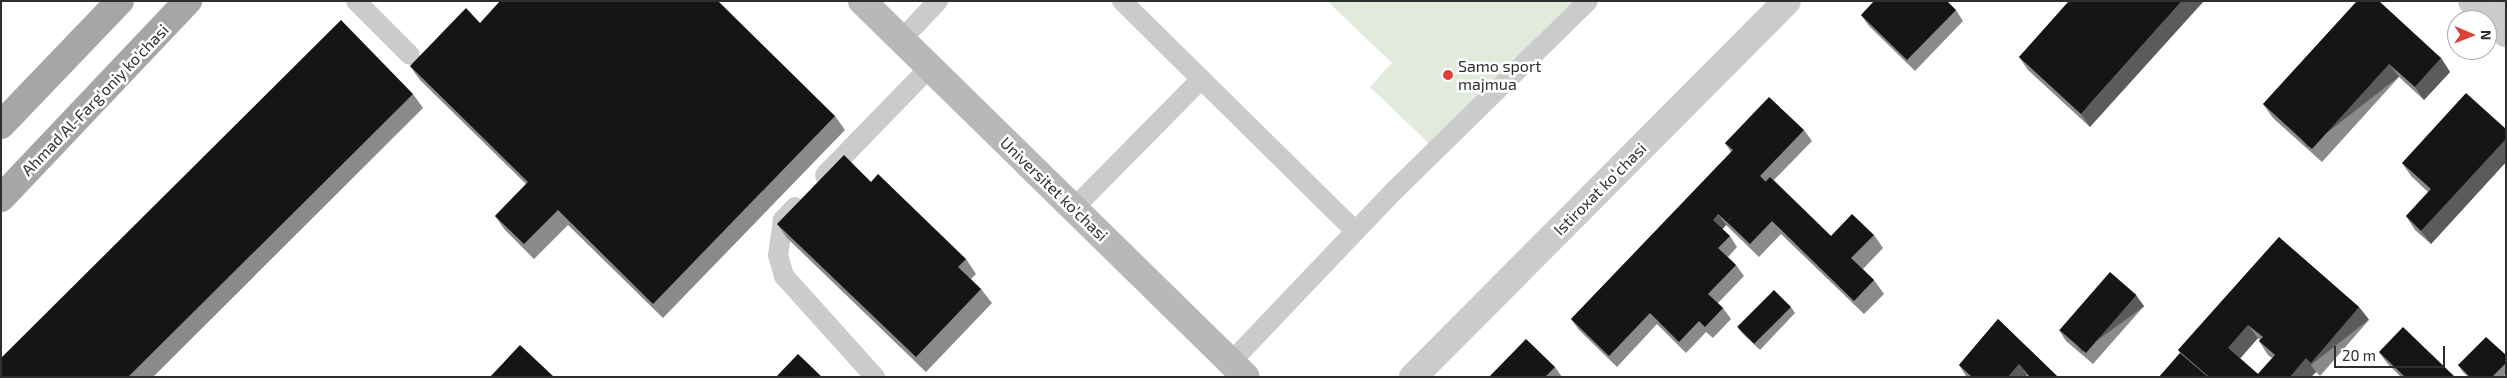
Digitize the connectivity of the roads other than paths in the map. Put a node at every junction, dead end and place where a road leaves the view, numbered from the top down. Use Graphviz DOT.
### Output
graph roads {
  1 [pos="120,1"];
  2 [pos="188,1"];
  3 [pos="356,1"];
  4 [pos="862,1"];
  5 [pos="938,1"];
  6 [pos="1122,1"];
  7 [pos="1588,1"];
  8 [pos="1787,1"];
  9 [pos="2472,1"];
  10 [pos="2501,20"];
  11 [pos="902,40"];
  12 [pos="410,55"];
  13 [pos="930,67"];
  14 [pos="1201,79"];
  15 [pos="1,125"];
  16 [pos="1,198"];
  17 [pos="1074,208"];
  18 [pos="1355,231"];
  19 [pos="1238,369"];
  20 [pos="875,377"];
  21 [pos="1413,377"];
  1 -- 15 [label="main road"];
  2 -- 16 [label="main road, Ahmad Al-Farg'oniy ko'chasi"];
  3 -- 12 [label="lane"];
  4 -- 11 [label="main road, Universitet ko'chasi"];
  5 -- 11 [label="lane"];
  6 -- 14 [label="lane"];
  7 -- 18 [label="lane"];
  8 -- 21 [label="street, Istiroxat koʻchasi"];
  9 -- 10 [label="street"];
  11 -- 13 [label="main road, Universitet ko'chasi"];
  13 -- 17 [label="main road, Universitet ko'chasi"];
  13 -- 20 [label="lane"];
  14 -- 17 [label="lane"];
  14 -- 18 [label="lane"];
  17 -- 19 [label="main road, Universitet ko'chasi"];
  18 -- 19 [label="lane"];
}
